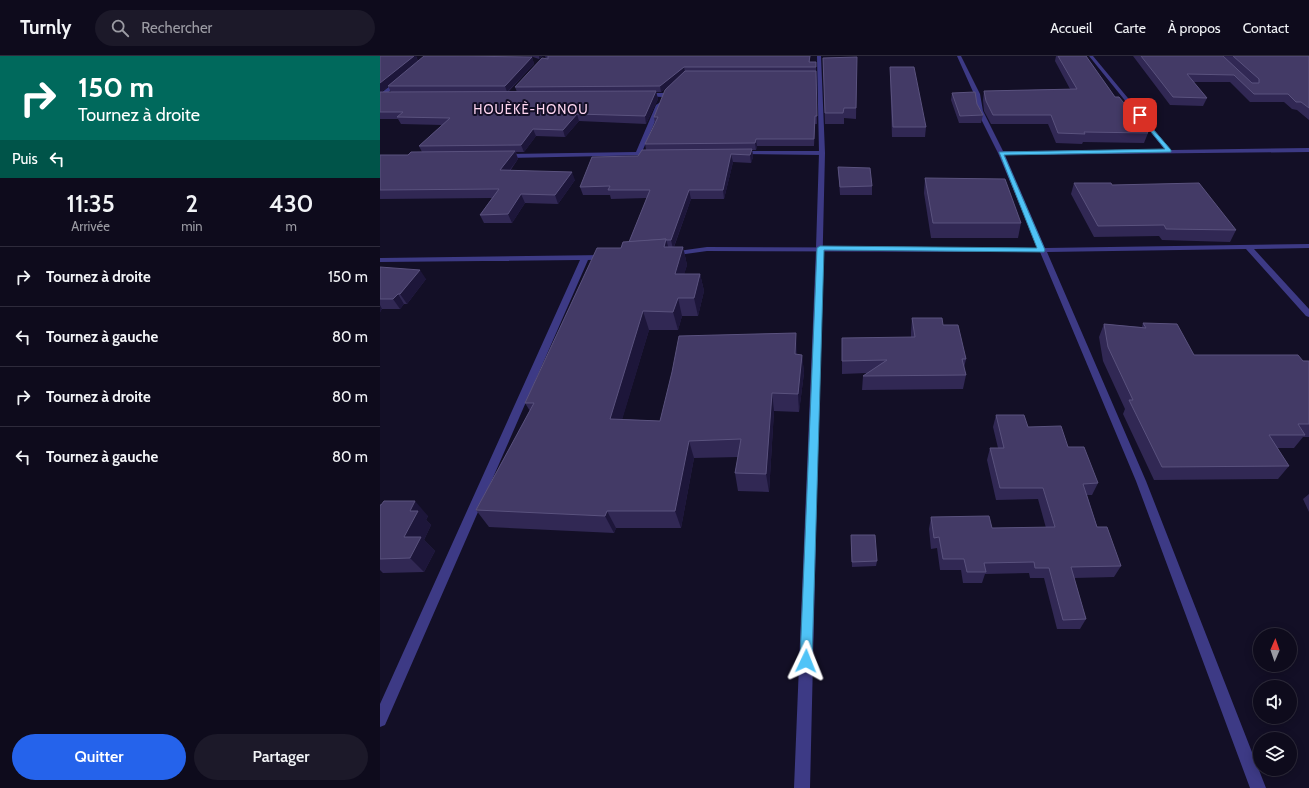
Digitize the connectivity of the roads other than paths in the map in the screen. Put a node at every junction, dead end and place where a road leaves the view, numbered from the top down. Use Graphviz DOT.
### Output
graph roads {
  1 [pos="819,56"];
  2 [pos="959,56"];
  3 [pos="1091,56"];
  4 [pos="403,78"];
  5 [pos="669,90"];
  6 [pos="640,95"];
  7 [pos="664,95"];
  8 [pos="390,96"];
  9 [pos="381,97"];
  10 [pos="1309,150"];
  11 [pos="1169,151"];
  12 [pos="734,153"];
  13 [pos="822,153"];
  14 [pos="1001,153"];
  15 [pos="638,154"];
  16 [pos="662,154"];
  17 [pos="498,156"];
  18 [pos="1309,246"];
  19 [pos="1248,247"];
  20 [pos="820,248"];
  21 [pos="1042,250"];
  22 [pos="665,254"];
  23 [pos="614,257"];
  24 [pos="585,258"];
  25 [pos="380,260"];
  26 [pos="1309,314"];
  27 [pos="380,720"];
  28 [pos="802,788"];
  29 [pos="1258,788"];
  1 -- 13 [label="street"];
  2 -- 14 [label="street"];
  3 -- 11 [label="street"];
  4 -- 9 [label="street"];
  5 -- 7 [label="street"];
  6 -- 7 [label="street"];
  7 -- 15 [label="street"];
  8 -- 9 [label="street"];
  10 -- 11 [label="street"];
  11 -- 14 [label="street"];
  12 -- 13 [label="street"];
  13 -- 20 [label="street"];
  14 -- 21 [label="street"];
  15 -- 16 [label="street"];
  15 -- 17 [label="street"];
  18 -- 19 [label="street"];
  19 -- 21 [label="street"];
  19 -- 26 [label="street"];
  20 -- 21 [label="street"];
  20 -- 22 [label="street"];
  20 -- 28 [label="street"];
  21 -- 29 [label="street"];
  23 -- 24 [label="street"];
  24 -- 25 [label="street"];
  24 -- 27 [label="street"];
}
